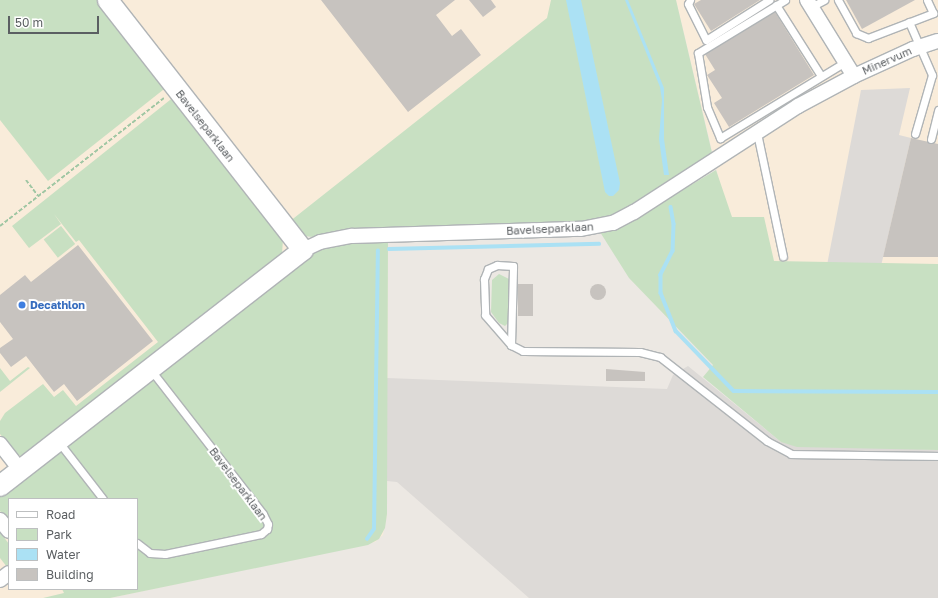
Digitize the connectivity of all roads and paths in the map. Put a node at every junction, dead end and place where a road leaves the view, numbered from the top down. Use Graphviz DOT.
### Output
graph roads {
  1 [pos="108,0"];
  2 [pos="690,0"];
  3 [pos="769,0"];
  4 [pos="785,0"];
  5 [pos="824,0"];
  6 [pos="838,0"];
  7 [pos="927,0"];
  8 [pos="809,4"];
  9 [pos="776,5"];
  10 [pos="909,22"];
  11 [pos="938,41"];
  12 [pos="921,46"];
  13 [pos="845,62"];
  14 [pos="821,76"];
  15 [pos="854,76"];
  16 [pos="176,89"];
  17 [pos="938,110"];
  18 [pos="757,133"];
  19 [pos="915,134"];
  20 [pos="931,139"];
  21 [pos="26,180"];
  22 [pos="38,196"];
  23 [pos="0,226"];
  24 [pos="303,250"];
  25 [pos="783,256"];
  26 [pos="511,345"];
  27 [pos="150,369"];
  28 [pos="58,441"];
  29 [pos="0,444"];
  30 [pos="938,456"];
  31 [pos="20,470"];
  32 [pos="0,486"];
  33 [pos="102,498"];
  34 [pos="0,520"];
  35 [pos="8,530"];
  36 [pos="138,544"];
  37 [pos="8,574"];
  38 [pos="0,580"];
  1 -- 16 [label="street, Bavelseparklaan"];
  2 -- 3 [label="lane"];
  4 -- 9 [label="lane"];
  5 -- 8 [label="lane"];
  6 -- 10 [label="lane"];
  7 -- 10 [label="lane"];
  8 -- 13 [label="street, Minervum"];
  9 -- 14 [label="lane"];
  9 -- 14 [label="lane"];
  10 -- 12 [label="lane"];
  11 -- 12 [label="street, Minervum"];
  12 -- 15 [label="street, Minervum"];
  12 -- 19 [label="lane"];
  13 -- 14 [label="lane"];
  13 -- 15 [label="street, Minervum"];
  15 -- 18 [label="street, Bavelseparklaan"];
  16 -- 22 [label="path"];
  16 -- 24 [label="street, Bavelseparklaan"];
  17 -- 20 [label="lane"];
  18 -- 24 [label="street, Bavelseparklaan"];
  18 -- 25 [label="lane"];
  21 -- 22 [label="path"];
  22 -- 23 [label="path"];
  24 -- 27 [label="street, Bavelseparklaan"];
  26 -- 26 [label="lane"];
  26 -- 30 [label="lane"];
  27 -- 28 [label="street, Bavelseparklaan"];
  27 -- 36 [label="lane, Bavelseparklaan"];
  28 -- 31 [label="street, Bavelseparklaan"];
  28 -- 33 [label="lane"];
  29 -- 31 [label="street"];
  31 -- 32 [label="street, Bavelseparklaan"];
  34 -- 35 [label="street"];
  37 -- 38 [label="street"];
}
